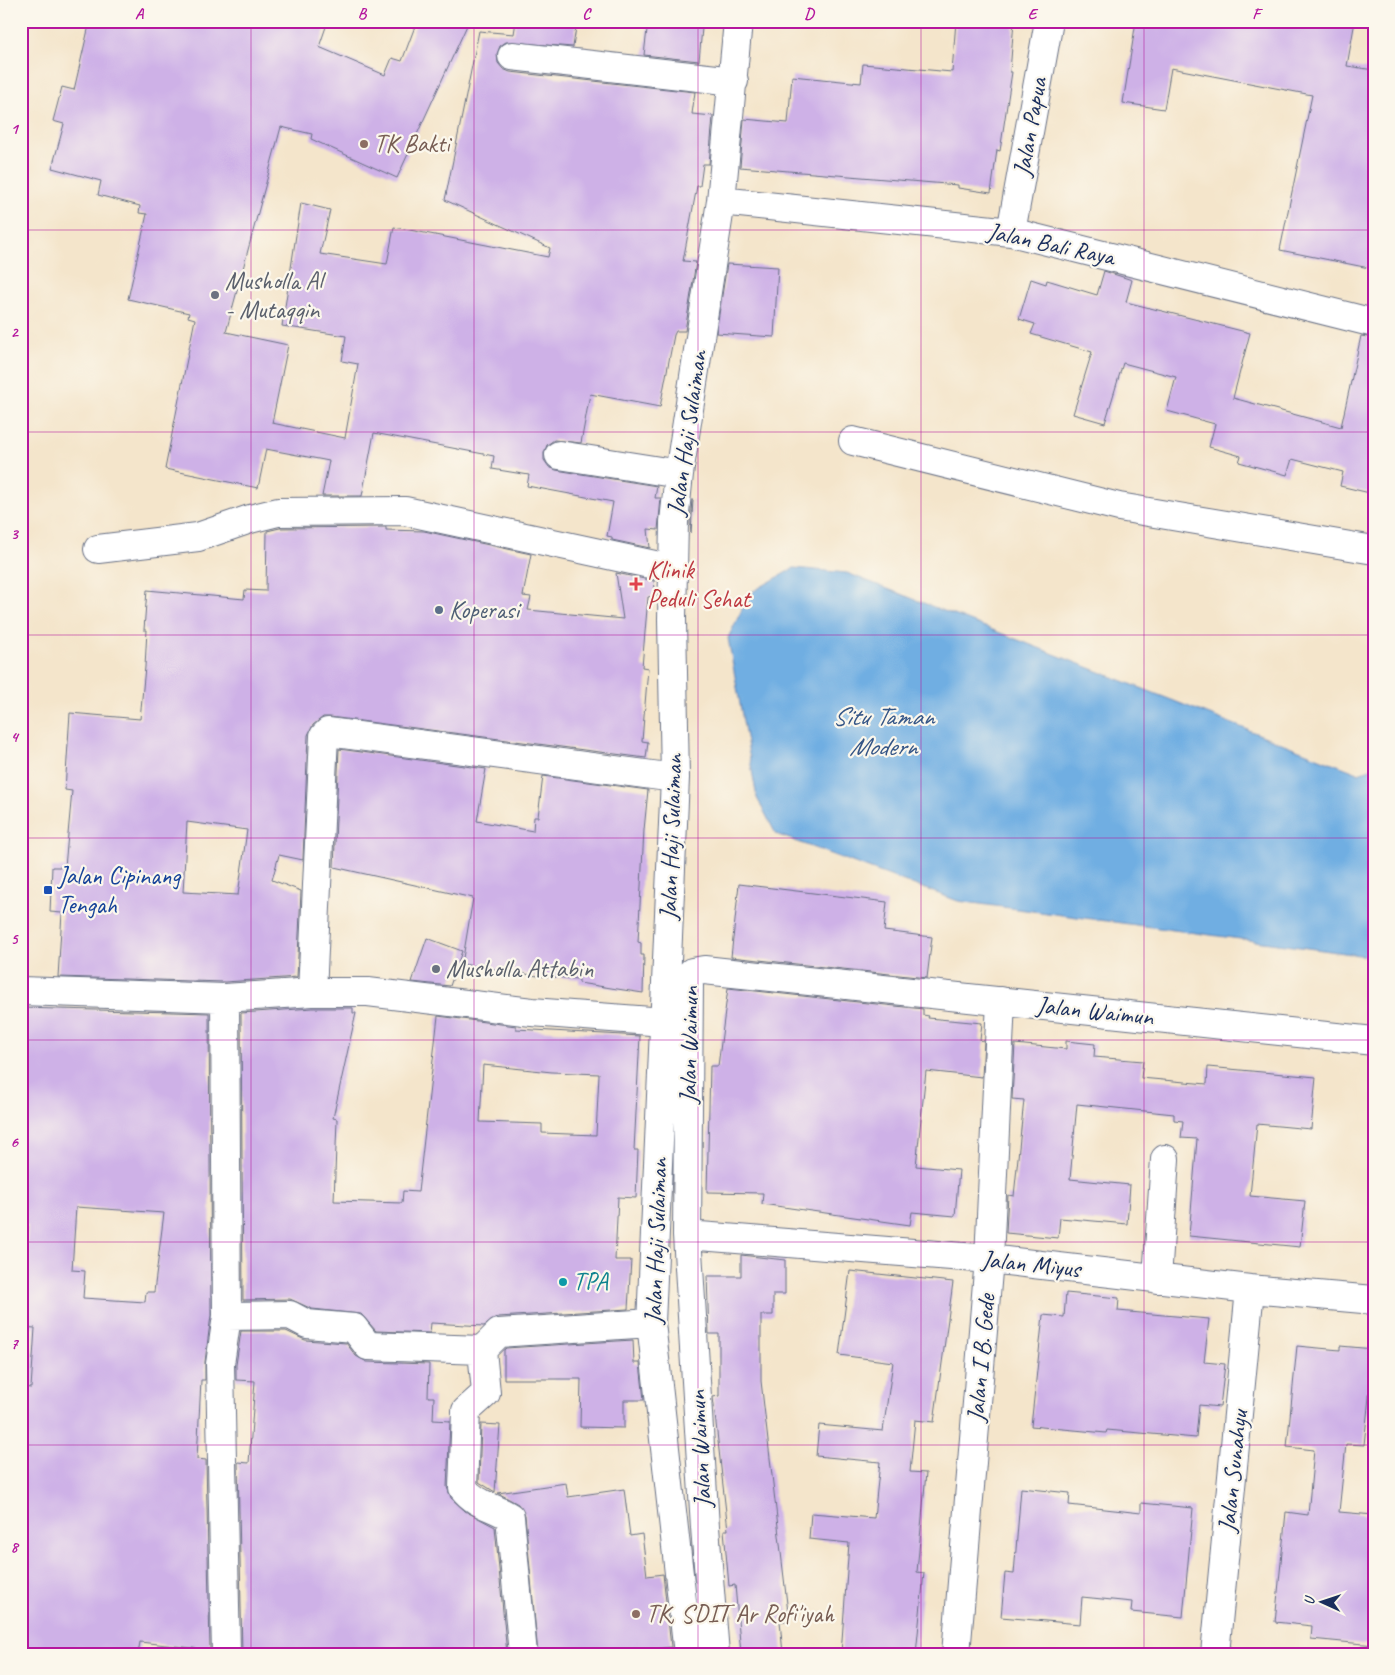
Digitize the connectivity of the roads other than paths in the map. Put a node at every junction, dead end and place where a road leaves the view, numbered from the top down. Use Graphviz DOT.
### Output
graph roads {
  1 [pos="738,21"];
  2 [pos="1049,21"];
  3 [pos="512,56"];
  4 [pos="734,81"];
  5 [pos="721,201"];
  6 [pos="1011,232"];
  7 [pos="1374,323"];
  8 [pos="853,441"];
  9 [pos="559,455"];
  10 [pos="679,474"];
  11 [pos="98,550"];
  12 [pos="1374,550"];
  13 [pos="673,569"];
  14 [pos="675,778"];
  15 [pos="21,991"];
  16 [pos="312,992"];
  17 [pos="225,998"];
  18 [pos="1001,1001"];
  19 [pos="664,1022"];
  20 [pos="1374,1041"];
  21 [pos="1165,1159"];
  22 [pos="688,1235"];
  23 [pos="989,1259"];
  24 [pos="1156,1279"];
  25 [pos="1250,1289"];
  26 [pos="1374,1300"];
  27 [pos="227,1316"];
  28 [pos="651,1323"];
  29 [pos="482,1350"];
  30 [pos="226,1654"];
  31 [pos="524,1654"];
  32 [pos="688,1654"];
  33 [pos="715,1654"];
  34 [pos="956,1654"];
  35 [pos="1215,1654"];
  1 -- 4 [label="street, Jalan Haji Sulaiman"];
  2 -- 6 [label="street, Jalan Papua"];
  3 -- 4 [label="street"];
  4 -- 5 [label="street, Jalan Haji Sulaiman"];
  5 -- 6 [label="street, Jalan Bali Raya"];
  5 -- 10 [label="street, Jalan Haji Sulaiman"];
  6 -- 7 [label="street, Jalan Bali Raya"];
  8 -- 12 [label="street"];
  9 -- 10 [label="street"];
  10 -- 13 [label="street, Jalan Haji Sulaiman"];
  11 -- 13 [label="street"];
  13 -- 14 [label="street, Jalan Haji Sulaiman"];
  14 -- 16 [label="street"];
  14 -- 19 [label="street, Jalan Haji Sulaiman"];
  15 -- 17 [label="street"];
  16 -- 17 [label="street"];
  16 -- 19 [label="street"];
  17 -- 27 [label="street"];
  18 -- 20 [label="street, Jalan Waimun"];
  18 -- 22 [label="street, Jalan Waimun"];
  18 -- 23 [label="street, Jalan I B. Gede"];
  19 -- 28 [label="street, Jalan Haji Sulaiman"];
  21 -- 24 [label="street"];
  22 -- 23 [label="street, Jalan Miyus"];
  22 -- 33 [label="street, Jalan Waimun"];
  23 -- 24 [label="street, Jalan Miyus"];
  23 -- 34 [label="street, Jalan I B. Gede"];
  24 -- 25 [label="street, Jalan Miyus"];
  25 -- 26 [label="street, Jalan Miyus"];
  25 -- 35 [label="street, Jalan Sunahyu"];
  27 -- 29 [label="street"];
  27 -- 30 [label="street"];
  28 -- 29 [label="street"];
  28 -- 32 [label="street, Jalan Haji Sulaiman"];
  29 -- 31 [label="street"];
}
